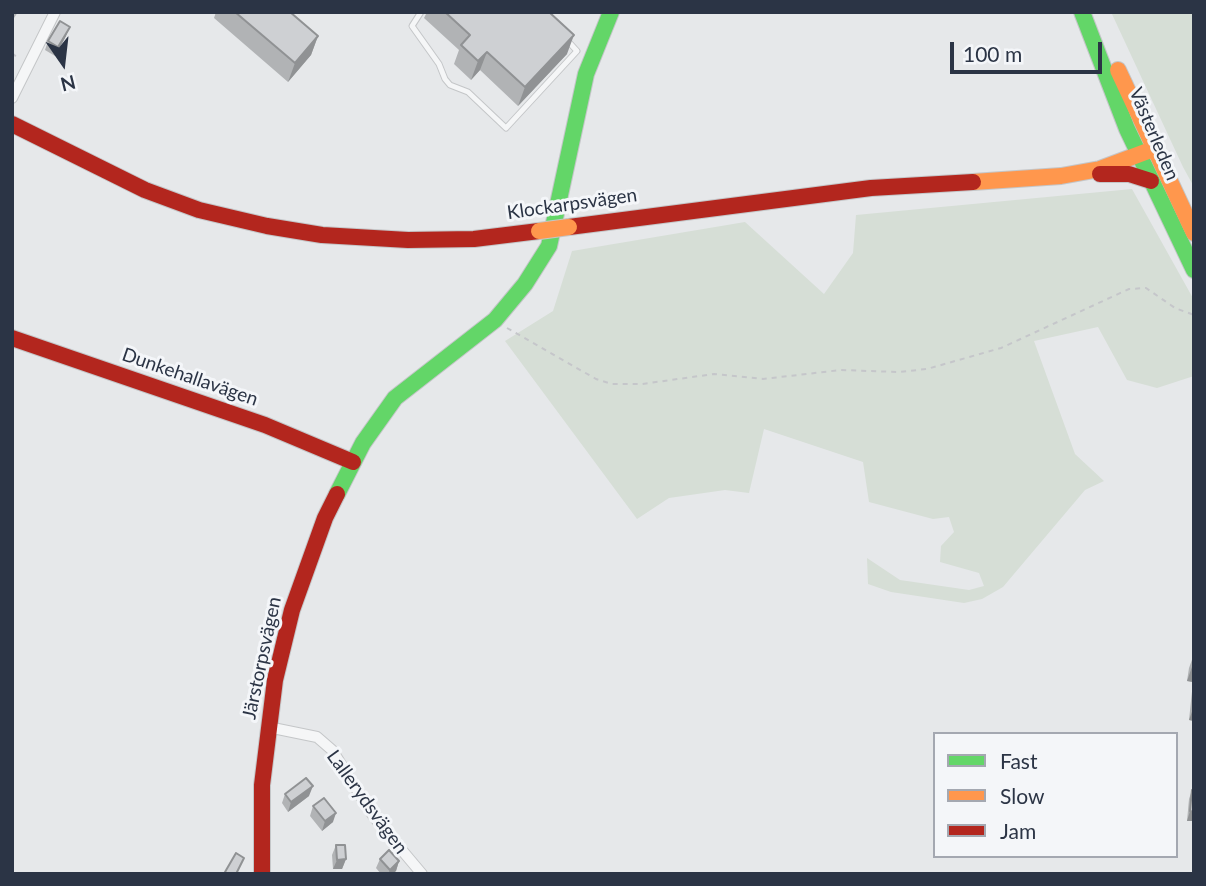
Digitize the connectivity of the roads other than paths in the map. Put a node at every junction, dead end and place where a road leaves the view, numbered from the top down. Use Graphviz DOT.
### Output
graph roads {
  1 [pos="55,12"];
  2 [pos="421,12"];
  3 [pos="611,12"];
  4 [pos="1082,12"];
  5 [pos="1094,12"];
  6 [pos="558,32"];
  7 [pos="12,97"];
  8 [pos="12,124"];
  9 [pos="1146,151"];
  10 [pos="1080,174"];
  11 [pos="1151,181"];
  12 [pos="1194,233"];
  13 [pos="1194,270"];
  14 [pos="12,338"];
  15 [pos="353,462"];
  16 [pos="268,727"];
  17 [pos="262,874"];
  18 [pos="422,874"];
  1 -- 7 [label="street"];
  2 -- 6 [label="lane"];
  3 -- 15 [label="main road, Järstorpsvägen"];
  4 -- 9 [label="main road, Västerleden"];
  5 -- 9 [label="main road, Västerleden"];
  8 -- 10 [label="main road, Klockarpsvägen, bridge"];
  9 -- 10 [label="main road, Klockarpsvägen"];
  9 -- 11 [label="main road, Västerleden"];
  9 -- 12 [label="main road, Västerleden"];
  10 -- 11 [label="main road"];
  11 -- 13 [label="main road, Västerleden"];
  14 -- 15 [label="main road, Dunkehallavägen"];
  15 -- 16 [label="main road, Järstorpsvägen"];
  16 -- 17 [label="main road, Järstorpsvägen"];
  16 -- 18 [label="street, Lallerydsvägen"];
}
